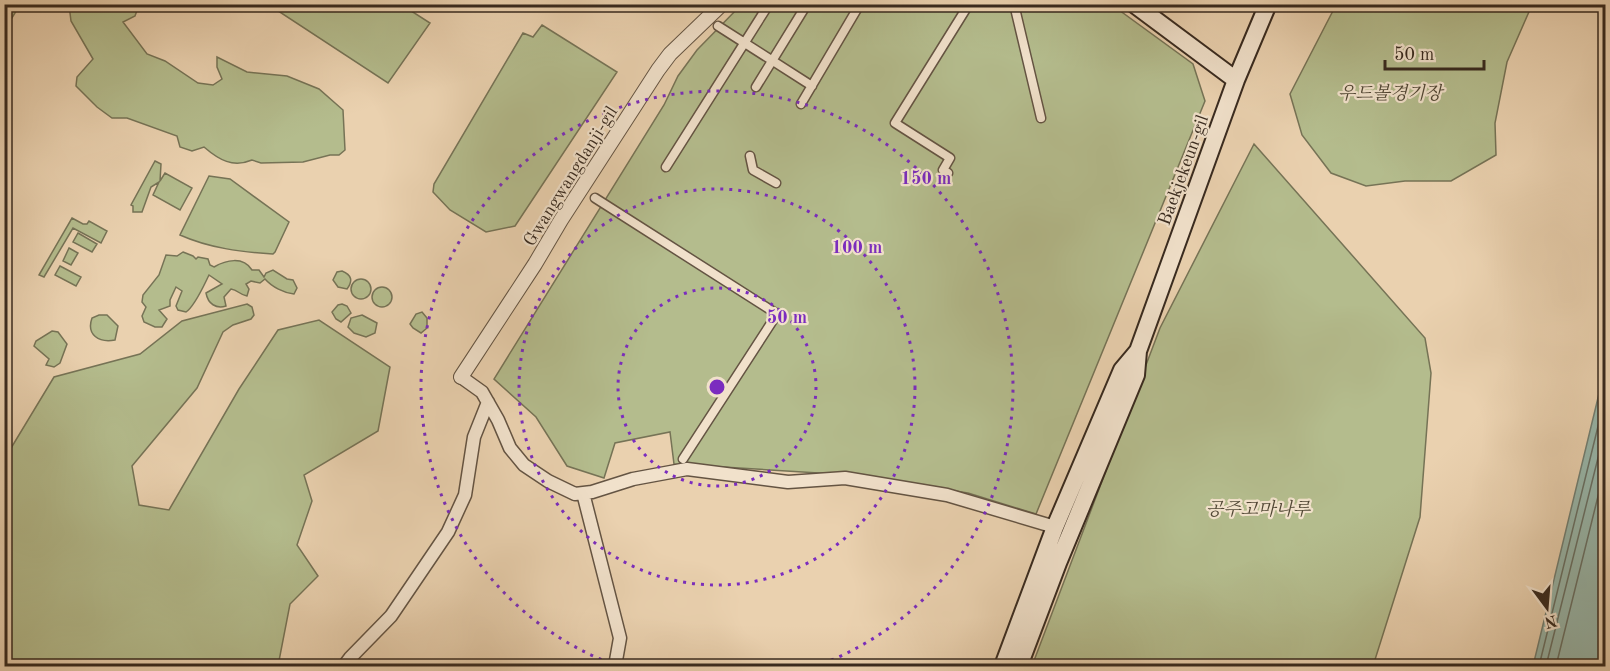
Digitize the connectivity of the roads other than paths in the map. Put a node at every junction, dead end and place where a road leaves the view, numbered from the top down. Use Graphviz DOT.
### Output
graph roads {
  1 [pos="722,4"];
  2 [pos="769,4"];
  3 [pos="807,4"];
  4 [pos="860,4"];
  5 [pos="969,4"];
  6 [pos="1014,4"];
  7 [pos="1134,4"];
  8 [pos="1268,4"];
  9 [pos="718,26"];
  10 [pos="745,43"];
  11 [pos="772,61"];
  12 [pos="1236,80"];
  13 [pos="812,86"];
  14 [pos="756,87"];
  15 [pos="801,104"];
  16 [pos="1041,118"];
  17 [pos="750,156"];
  18 [pos="666,167"];
  19 [pos="948,173"];
  20 [pos="776,183"];
  21 [pos="595,198"];
  22 [pos="1138,351"];
  23 [pos="461,377"];
  24 [pos="488,402"];
  25 [pos="683,459"];
  26 [pos="583,493"];
  27 [pos="1055,527"];
  28 [pos="344,666"];
  29 [pos="615,666"];
  30 [pos="1003,666"];
  31 [pos="1019,666"];
  1 -- 23 [label="street, Gwangwangdanji-gil"];
  2 -- 10 [label="street"];
  3 -- 11 [label="street"];
  4 -- 13 [label="street"];
  5 -- 19 [label="street"];
  6 -- 16 [label="street"];
  7 -- 12 [label="main road"];
  8 -- 12 [label="main road, Baekjekeun-gil"];
  9 -- 10 [label="street"];
  10 -- 11 [label="street"];
  10 -- 18 [label="street"];
  11 -- 13 [label="street"];
  11 -- 14 [label="street"];
  12 -- 22 [label="main road, Baekjekeun-gil"];
  13 -- 15 [label="street"];
  17 -- 20 [label="street"];
  21 -- 25 [label="street"];
  22 -- 27 [label="main road, Baekjekeun-gil"];
  22 -- 31 [label="main road, Baekjekeun-gil"];
  23 -- 24 [label="street"];
  24 -- 26 [label="street"];
  24 -- 28 [label="street"];
  26 -- 27 [label="street"];
  26 -- 29 [label="street"];
  27 -- 30 [label="main road, Baekjekeun-gil"];
}
